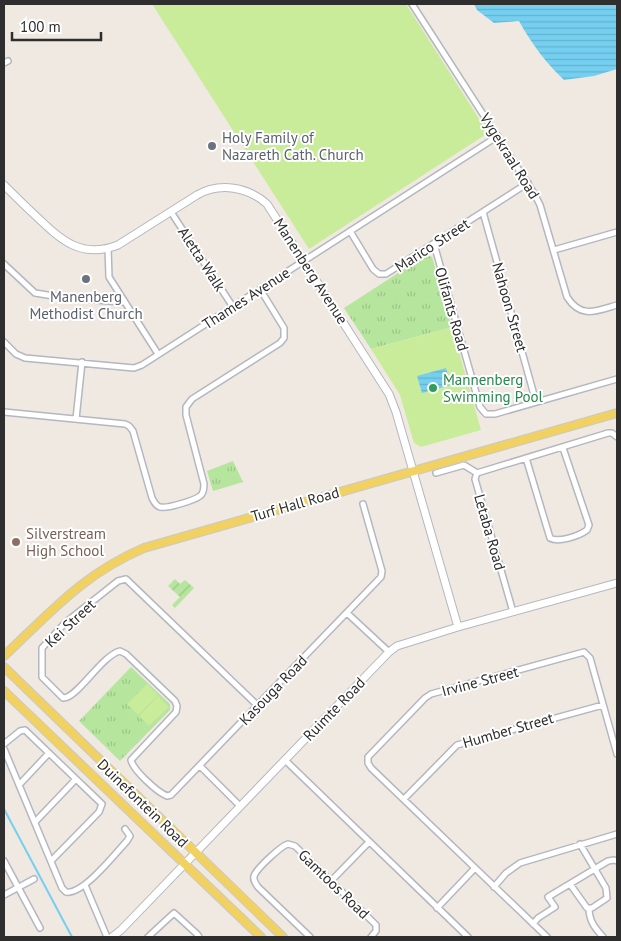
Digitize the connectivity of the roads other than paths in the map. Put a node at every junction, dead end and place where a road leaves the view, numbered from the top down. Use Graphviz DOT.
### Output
graph roads {
  1 [pos="412,4"];
  2 [pos="498,136"];
  3 [pos="528,183"];
  4 [pos="4,185"];
  5 [pos="171,212"];
  6 [pos="483,212"];
  7 [pos="350,231"];
  8 [pos="617,232"];
  9 [pos="434,244"];
  10 [pos="108,248"];
  11 [pos="554,250"];
  12 [pos="304,260"];
  13 [pos="4,264"];
  14 [pos="260,289"];
  15 [pos="124,302"];
  16 [pos="617,305"];
  17 [pos="232,307"];
  18 [pos="4,342"];
  19 [pos="158,354"];
  20 [pos="82,362"];
  21 [pos="617,379"];
  22 [pos="536,402"];
  23 [pos="4,412"];
  24 [pos="617,413"];
  25 [pos="76,419"];
  26 [pos="617,437"];
  27 [pos="563,448"];
  28 [pos="526,458"];
  29 [pos="412,471"];
  30 [pos="436,473"];
  31 [pos="477,473"];
  32 [pos="364,504"];
  33 [pos="617,583"];
  34 [pos="513,612"];
  35 [pos="347,613"];
  36 [pos="458,627"];
  37 [pos="389,652"];
  38 [pos="4,656"];
  39 [pos="4,668"];
  40 [pos="5,695"];
  41 [pos="603,704"];
  42 [pos="258,706"];
  43 [pos="4,744"];
  44 [pos="4,749"];
  45 [pos="49,753"];
  46 [pos="617,754"];
  47 [pos="285,760"];
  48 [pos="200,766"];
  49 [pos="76,779"];
  50 [pos="19,785"];
  51 [pos="167,796"];
  52 [pos="404,799"];
  53 [pos="240,806"];
  54 [pos="35,822"];
  55 [pos="126,829"];
  56 [pos="617,834"];
  57 [pos="369,842"];
  58 [pos="580,844"];
  59 [pos="196,853"];
  60 [pos="4,861"];
  61 [pos="51,861"];
  62 [pos="617,861"];
  63 [pos="185,864"];
  64 [pos="475,868"];
  65 [pos="594,869"];
  66 [pos="34,879"];
  67 [pos="331,881"];
  68 [pos="570,884"];
  69 [pos="85,886"];
  70 [pos="19,887"];
  71 [pos="494,887"];
  72 [pos="4,895"];
  73 [pos="437,908"];
  74 [pos="589,908"];
  75 [pos="533,924"];
  76 [pos="40,928"];
  77 [pos="107,937"];
  78 [pos="112,937"];
  79 [pos="148,937"];
  80 [pos="199,937"];
  81 [pos="261,937"];
  82 [pos="283,937"];
  83 [pos="310,937"];
  84 [pos="370,937"];
  85 [pos="468,937"];
  86 [pos="547,937"];
  87 [pos="603,937"];
  1 -- 2 [label="street, Vygekraal Road"];
  2 -- 3 [label="street, Vygekraal Road"];
  2 -- 7 [label="street, Thames Avenue"];
  3 -- 6 [label="street, Marico Street"];
  3 -- 11 [label="street, Vygekraal Road"];
  4 -- 10 [label="street, Manenberg Avenue"];
  5 -- 10 [label="street, Manenberg Avenue"];
  5 -- 12 [label="street, Manenberg Avenue"];
  5 -- 17 [label="street, Aletta Walk"];
  6 -- 9 [label="street, Marico Street"];
  6 -- 22 [label="street, Nahoon Street"];
  7 -- 9 [label="street, Marico Street"];
  7 -- 12 [label="street, Thames Avenue"];
  8 -- 11 [label="street"];
  9 -- 22 [label="street, Olifants Road"];
  10 -- 15 [label="street"];
  11 -- 16 [label="street, Vygekraal Road"];
  12 -- 14 [label="street, Thames Avenue"];
  12 -- 29 [label="street, Manenberg Avenue"];
  13 -- 15 [label="street"];
  14 -- 17 [label="street, Thames Avenue"];
  14 -- 25 [label="street"];
  15 -- 19 [label="street"];
  17 -- 19 [label="street, Thames Avenue"];
  18 -- 20 [label="street, Thames Avenue"];
  19 -- 20 [label="street, Thames Avenue"];
  20 -- 25 [label="street"];
  21 -- 22 [label="street, Olifants Road"];
  23 -- 25 [label="street"];
  24 -- 29 [label="main road, Turf Hall Road"];
  26 -- 27 [label="street, Letaba Road"];
  27 -- 28 [label="street, Letaba Road"];
  27 -- 28 [label="street"];
  28 -- 31 [label="street, Letaba Road"];
  29 -- 36 [label="street, Manenberg Avenue"];
  29 -- 38 [label="main road, Turf Hall Road"];
  30 -- 31 [label="street"];
  31 -- 34 [label="street, Letaba Road"];
  32 -- 35 [label="street, Kasouga Road"];
  33 -- 34 [label="street, Ruimte Road"];
  34 -- 36 [label="street, Ruimte Road"];
  35 -- 37 [label="street"];
  35 -- 42 [label="street, Kasouga Road"];
  36 -- 37 [label="street, Ruimte Road"];
  37 -- 47 [label="street, Ruimte Road"];
  39 -- 59 [label="main road, Duinefontein Road"];
  40 -- 63 [label="main road, Duinefontein Road"];
  41 -- 46 [label="street, Irvine Street"];
  41 -- 52 [label="street, Humber Street"];
  41 -- 52 [label="street, Irvine Street"];
  42 -- 48 [label="street, Kasouga Road"];
  42 -- 51 [label="street, Kei Street"];
  43 -- 45 [label="street"];
  44 -- 50 [label="street"];
  45 -- 49 [label="street"];
  45 -- 50 [label="street"];
  47 -- 53 [label="street, Ruimte Road"];
  47 -- 57 [label="street"];
  48 -- 51 [label="street, Kasouga Road"];
  48 -- 53 [label="street"];
  49 -- 54 [label="street"];
  49 -- 61 [label="street"];
  50 -- 54 [label="street"];
  52 -- 64 [label="street, Irvine Street"];
  53 -- 59 [label="street, Ruimte Road"];
  54 -- 61 [label="street"];
  55 -- 69 [label="street"];
  56 -- 58 [label="street"];
  57 -- 67 [label="street"];
  57 -- 73 [label="street"];
  58 -- 65 [label="street"];
  58 -- 71 [label="street"];
  59 -- 63 [label="street, Ruimte Road"];
  59 -- 82 [label="main road, Duinefontein Road"];
  60 -- 70 [label="street"];
  61 -- 69 [label="street"];
  62 -- 65 [label="street"];
  63 -- 78 [label="street, Ruimte Road"];
  63 -- 81 [label="main road, Duinefontein Road"];
  64 -- 71 [label="street, Irvine Street"];
  64 -- 73 [label="street"];
  65 -- 68 [label="street"];
  65 -- 74 [label="street"];
  66 -- 70 [label="street"];
  67 -- 83 [label="street, Gamtoos Road"];
  67 -- 84 [label="street, Gamtoos Road"];
  68 -- 74 [label="street"];
  68 -- 75 [label="street"];
  69 -- 77 [label="street"];
  70 -- 72 [label="street"];
  70 -- 76 [label="street"];
  71 -- 75 [label="street, Irvine Street"];
  73 -- 85 [label="street"];
  74 -- 87 [label="street"];
  75 -- 86 [label="street, Irvine Street"];
  79 -- 80 [label="street"];
}
